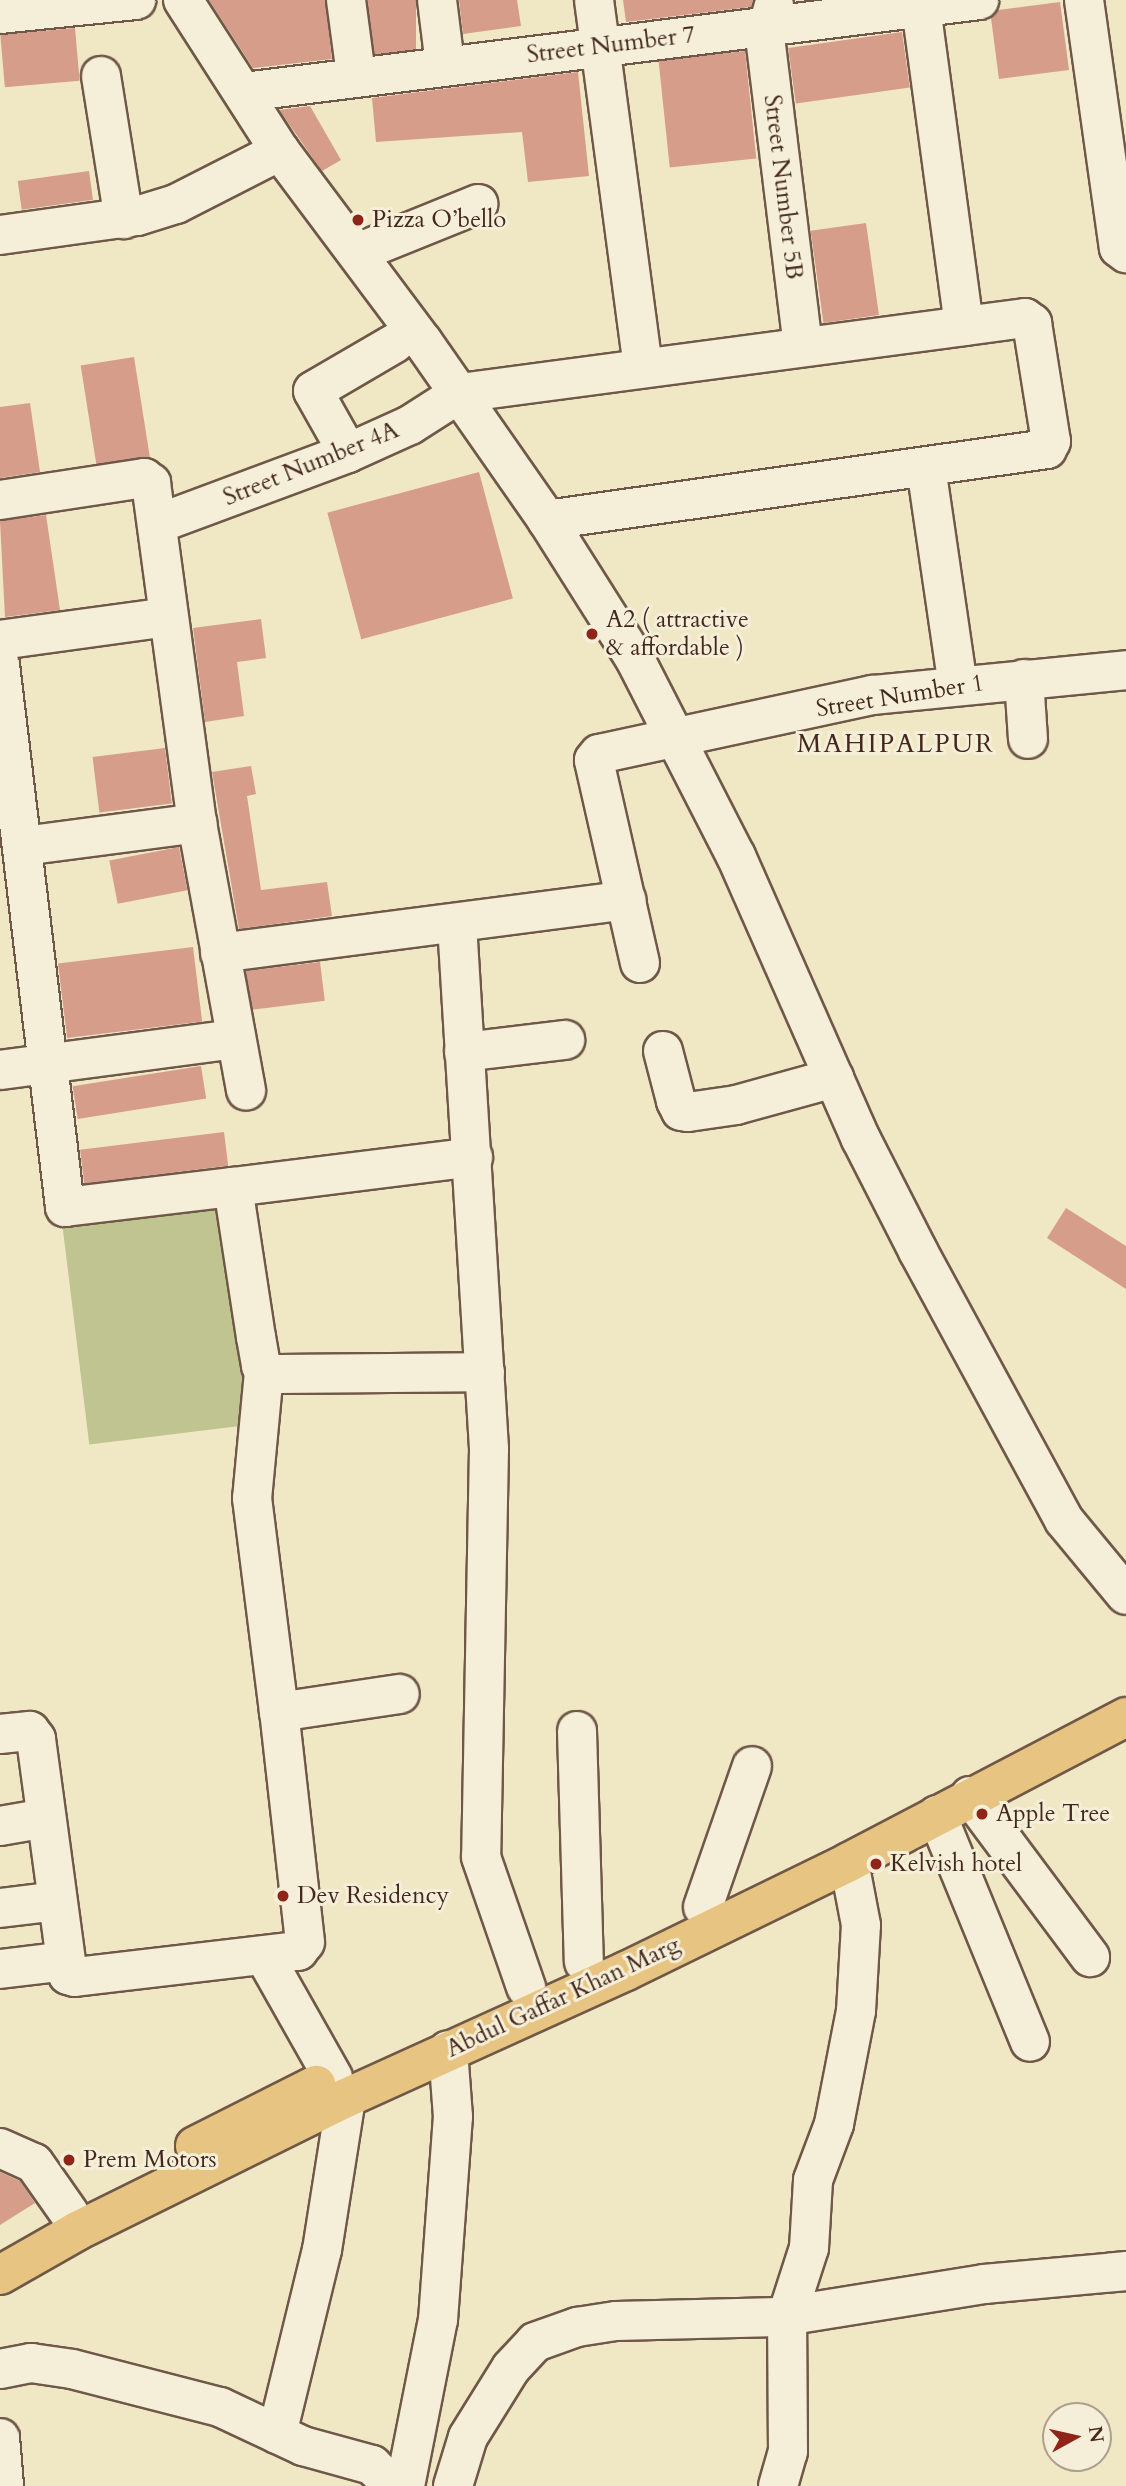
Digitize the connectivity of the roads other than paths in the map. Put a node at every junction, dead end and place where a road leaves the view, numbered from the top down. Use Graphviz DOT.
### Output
graph roads {
  1 [pos="136,0"];
  2 [pos="183,0"];
  3 [pos="346,0"];
  4 [pos="437,0"];
  5 [pos="594,0"];
  6 [pos="979,0"];
  7 [pos="1084,0"];
  8 [pos="920,3"];
  9 [pos="0,14"];
  10 [pos="770,14"];
  11 [pos="599,47"];
  12 [pos="446,64"];
  13 [pos="356,75"];
  14 [pos="101,76"];
  15 [pos="244,92"];
  16 [pos="280,151"];
  17 [pos="478,204"];
  18 [pos="124,219"];
  19 [pos="0,235"];
  20 [pos="357,253"];
  21 [pos="1126,253"];
  22 [pos="964,326"];
  23 [pos="394,343"];
  24 [pos="803,347"];
  25 [pos="643,367"];
  26 [pos="460,393"];
  27 [pos="348,453"];
  28 [pos="926,467"];
  29 [pos="0,500"];
  30 [pos="547,520"];
  31 [pos="157,524"];
  32 [pos="167,617"];
  33 [pos="0,640"];
  34 [pos="0,665"];
  35 [pos="1126,670"];
  36 [pos="1024,679"];
  37 [pos="958,685"];
  38 [pos="676,738"];
  39 [pos="1028,739"];
  40 [pos="197,823"];
  41 [pos="23,846"];
  42 [pos="626,900"];
  43 [pos="457,924"];
  44 [pos="220,953"];
  45 [pos="640,963"];
  46 [pos="236,1039"];
  47 [pos="565,1040"];
  48 [pos="663,1051"];
  49 [pos="464,1052"];
  50 [pos="50,1064"];
  51 [pos="0,1070"];
  52 [pos="834,1078"];
  53 [pos="246,1091"];
  54 [pos="473,1157"];
  55 [pos="233,1187"];
  56 [pos="264,1372"];
  57 [pos="485,1372"];
  58 [pos="1126,1595"];
  59 [pos="400,1694"];
  60 [pos="1126,1697"];
  61 [pos="279,1712"];
  62 [pos="1126,1717"];
  63 [pos="577,1731"];
  64 [pos="0,1734"];
  65 [pos="752,1766"];
  66 [pos="970,1796"];
  67 [pos="937,1815"];
  68 [pos="46,1818"];
  69 [pos="0,1826"];
  70 [pos="849,1862"];
  71 [pos="57,1901"];
  72 [pos="0,1908"];
  73 [pos="703,1908"];
  74 [pos="1090,1956"];
  75 [pos="265,1957"];
  76 [pos="66,1961"];
  77 [pos="584,1962"];
  78 [pos="0,1969"];
  79 [pos="526,1987"];
  80 [pos="1030,2042"];
  81 [pos="448,2050"];
  82 [pos="340,2088"];
  83 [pos="0,2148"];
  84 [pos="69,2213"];
  85 [pos="0,2253"];
  86 [pos="1126,2271"];
  87 [pos="0,2276"];
  88 [pos="787,2316"];
  89 [pos="0,2369"];
  90 [pos="277,2434"];
  91 [pos="0,2438"];
  92 [pos="4,2486"];
  93 [pos="393,2486"];
  94 [pos="405,2486"];
  95 [pos="453,2486"];
  96 [pos="778,2486"];
  1 -- 9 [label="street"];
  2 -- 15 [label="street"];
  3 -- 13 [label="street"];
  4 -- 12 [label="street"];
  5 -- 11 [label="street"];
  6 -- 8 [label="street, Street Number 7"];
  7 -- 21 [label="street"];
  8 -- 10 [label="street, Street Number 7"];
  8 -- 22 [label="street"];
  10 -- 11 [label="street, Street Number 7"];
  10 -- 24 [label="street, Street Number 5B"];
  11 -- 12 [label="street, Street Number 7"];
  11 -- 25 [label="street"];
  12 -- 13 [label="street, Street Number 7"];
  13 -- 15 [label="street, Street Number 7"];
  14 -- 18 [label="street"];
  15 -- 16 [label="street"];
  16 -- 18 [label="street"];
  16 -- 20 [label="street"];
  17 -- 20 [label="street"];
  18 -- 19 [label="street"];
  20 -- 26 [label="street"];
  22 -- 24 [label="street"];
  22 -- 28 [label="street"];
  23 -- 27 [label="street"];
  24 -- 25 [label="street"];
  25 -- 26 [label="street"];
  26 -- 27 [label="street, Street Number 4A"];
  26 -- 30 [label="street"];
  27 -- 31 [label="street, Street Number 4A"];
  28 -- 30 [label="street"];
  28 -- 37 [label="street"];
  29 -- 31 [label="street"];
  30 -- 38 [label="street"];
  31 -- 32 [label="street"];
  32 -- 33 [label="street"];
  32 -- 40 [label="street"];
  34 -- 41 [label="street"];
  35 -- 36 [label="street, Street Number 1"];
  36 -- 37 [label="street, Street Number 1"];
  36 -- 39 [label="street"];
  37 -- 38 [label="street, Street Number 1"];
  38 -- 42 [label="street, Street Number 1"];
  38 -- 52 [label="street"];
  40 -- 41 [label="street"];
  40 -- 44 [label="street"];
  41 -- 50 [label="street"];
  42 -- 43 [label="street"];
  42 -- 45 [label="street"];
  43 -- 44 [label="street"];
  43 -- 49 [label="street"];
  44 -- 46 [label="street"];
  46 -- 50 [label="street"];
  46 -- 53 [label="street"];
  47 -- 49 [label="street"];
  48 -- 52 [label="street"];
  49 -- 54 [label="street"];
  50 -- 51 [label="street"];
  50 -- 55 [label="street"];
  52 -- 58 [label="street"];
  54 -- 55 [label="street"];
  54 -- 57 [label="street"];
  55 -- 56 [label="street"];
  56 -- 57 [label="street"];
  56 -- 61 [label="street"];
  57 -- 79 [label="street"];
  59 -- 61 [label="street"];
  60 -- 73 [label="main road, Abdul Gaffar Khan Marg"];
  61 -- 75 [label="street"];
  62 -- 66 [label="main road, Abdul Gaffar Khan Marg"];
  63 -- 77 [label="street"];
  64 -- 68 [label="street"];
  65 -- 73 [label="street"];
  66 -- 67 [label="main road, Abdul Gaffar Khan Marg"];
  66 -- 74 [label="street"];
  67 -- 70 [label="main road, Abdul Gaffar Khan Marg"];
  67 -- 80 [label="street"];
  68 -- 69 [label="street"];
  68 -- 71 [label="street"];
  70 -- 81 [label="main road, Abdul Gaffar Khan Marg"];
  70 -- 88 [label="street"];
  71 -- 72 [label="street"];
  71 -- 76 [label="street"];
  73 -- 77 [label="main road, Abdul Gaffar Khan Marg"];
  75 -- 76 [label="street"];
  75 -- 82 [label="street"];
  76 -- 78 [label="street"];
  77 -- 79 [label="main road, Abdul Gaffar Khan Marg"];
  79 -- 82 [label="main road, Abdul Gaffar Khan Marg"];
  81 -- 82 [label="main road, Abdul Gaffar Khan Marg"];
  81 -- 94 [label="street"];
  82 -- 84 [label="main road, Abdul Gaffar Khan Marg"];
  82 -- 87 [label="main road, Abdul Gaffar Khan Marg"];
  82 -- 90 [label="street"];
  83 -- 84 [label="street"];
  84 -- 85 [label="main road, Abdul Gaffar Khan Marg"];
  86 -- 88 [label="street"];
  88 -- 95 [label="street"];
  88 -- 96 [label="street"];
  89 -- 90 [label="street"];
  90 -- 93 [label="street"];
  91 -- 92 [label="street"];
}
